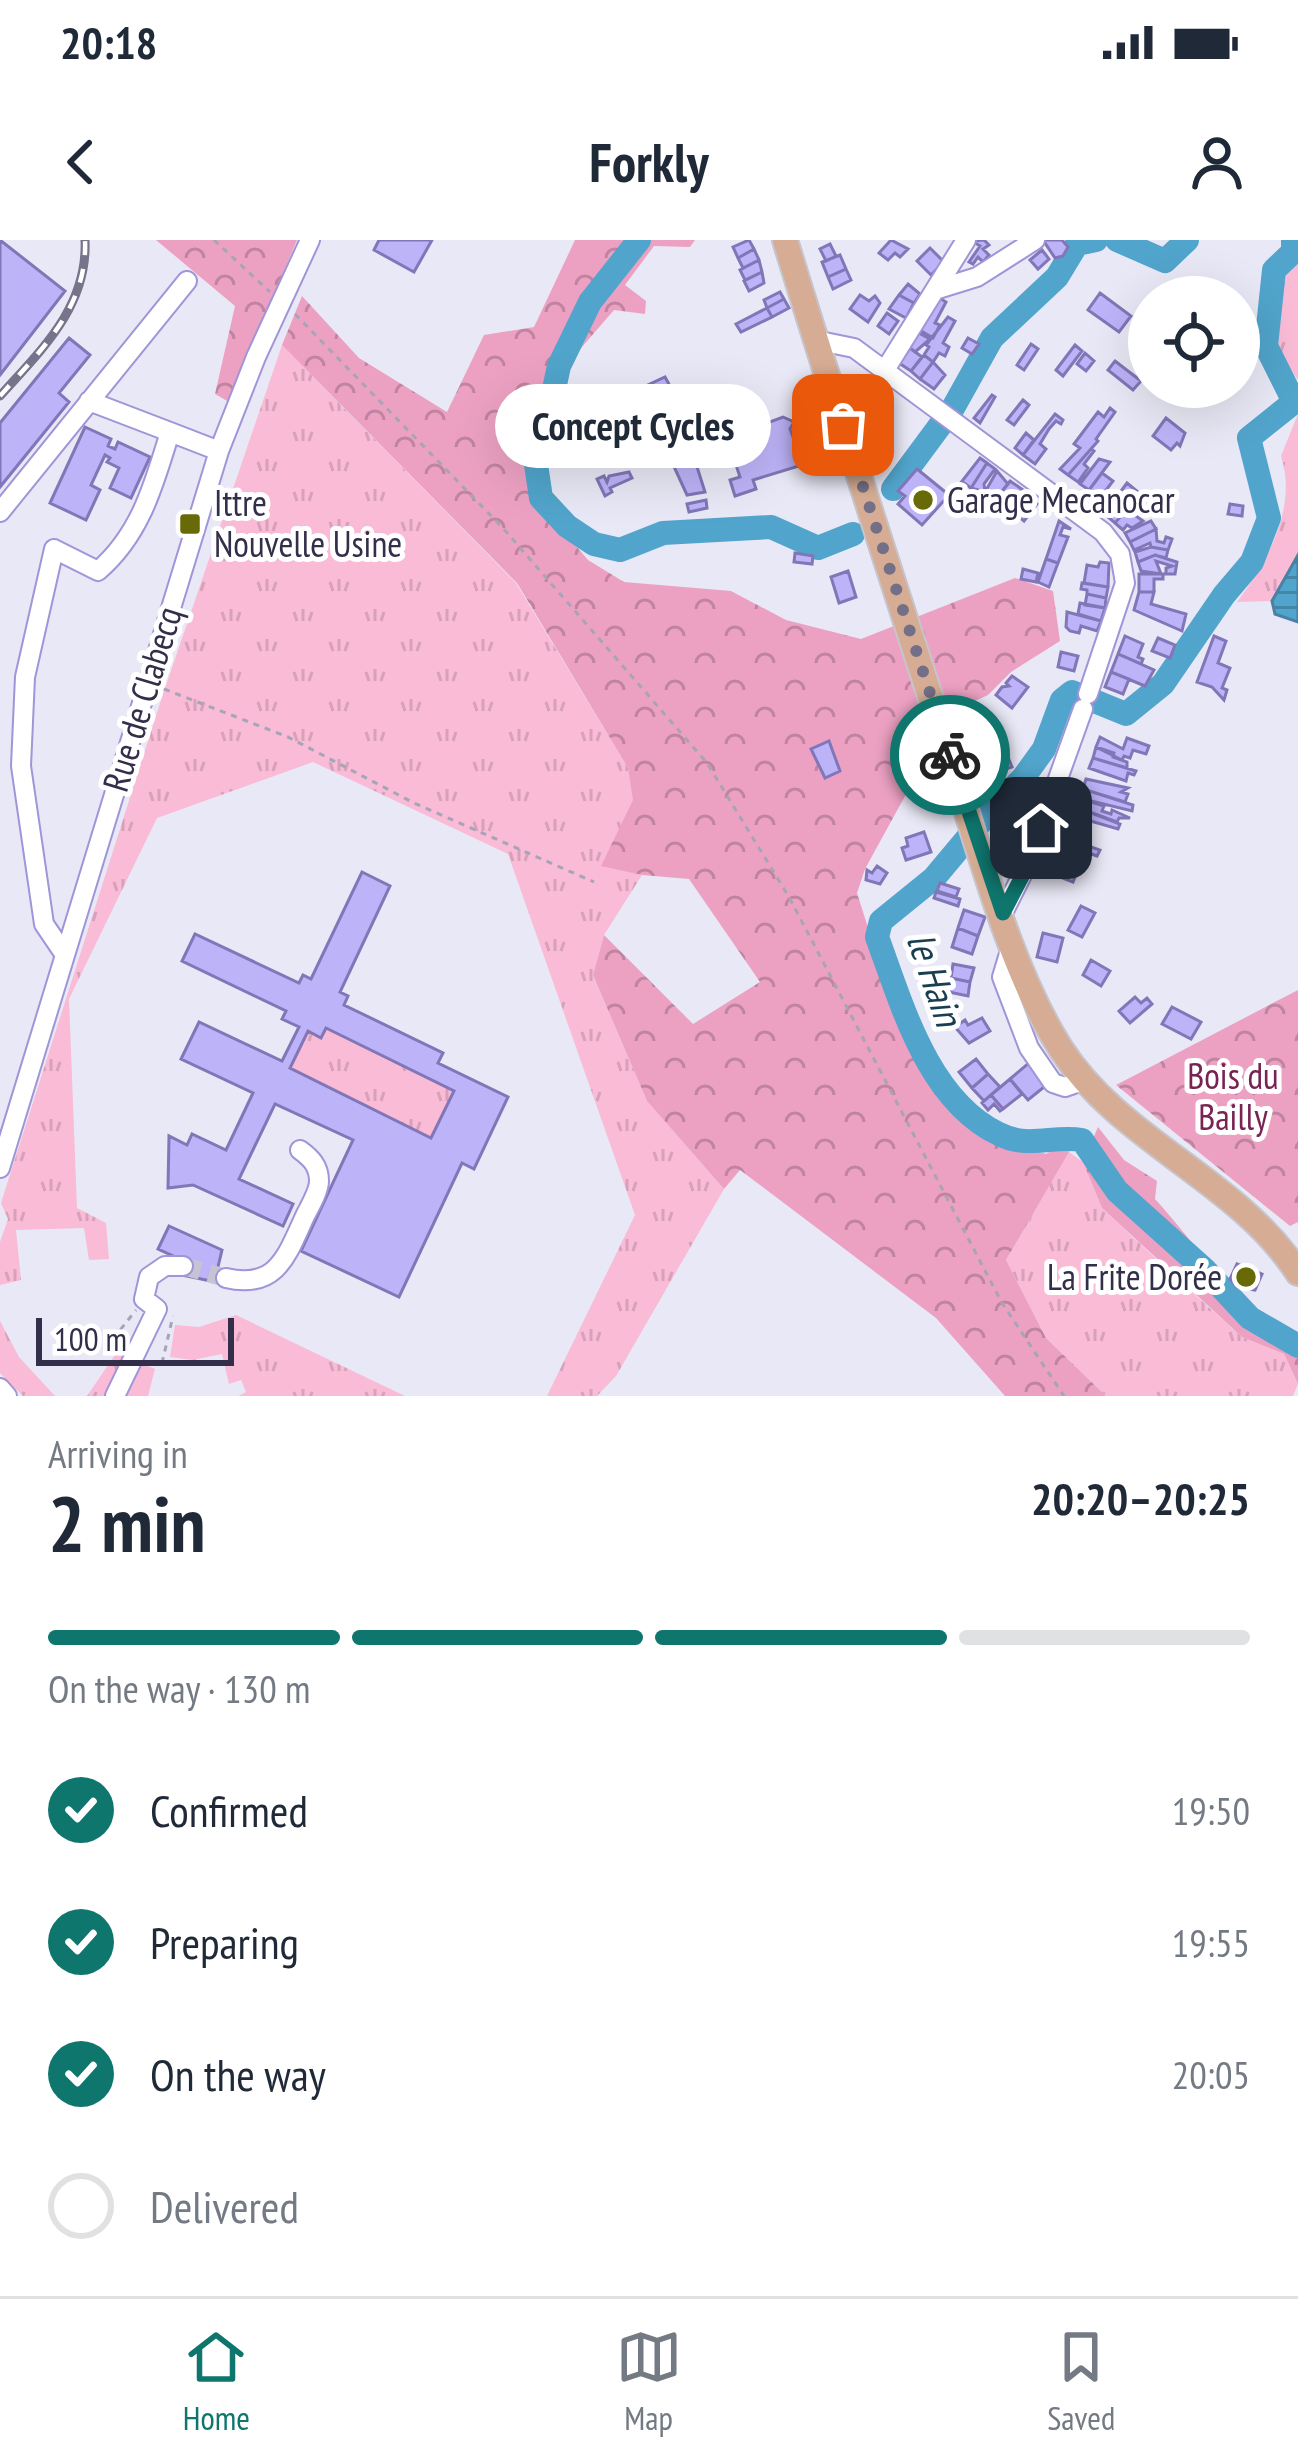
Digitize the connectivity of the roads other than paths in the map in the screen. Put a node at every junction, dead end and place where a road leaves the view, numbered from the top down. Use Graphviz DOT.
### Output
graph roads {
  1 [pos="310,240"];
  2 [pos="785,240"];
  3 [pos="966,240"];
  4 [pos="1035,240"];
  5 [pos="187,280"];
  6 [pos="935,290"];
  7 [pos="815,340"];
  8 [pos="885,370"];
  9 [pos="89,401"];
  10 [pos="170,432"];
  11 [pos="219,451"];
  12 [pos="0,512"];
  13 [pos="1003,913"];
  14 [pos="65,955"];
  15 [pos="300,1150"];
  16 [pos="0,1168"];
  17 [pos="183,1266"];
  18 [pos="1298,1273"];
  19 [pos="226,1278"];
  20 [pos="0,1388"];
  21 [pos="7,1396"];
  22 [pos="115,1396"];
  1 -- 11 [label="street, Rue de Clabecq"];
  2 -- 7 [label="main road"];
  3 -- 6 [label="street"];
  4 -- 6 [label="street"];
  5 -- 9 [label="street"];
  6 -- 8 [label="street"];
  7 -- 8 [label="street"];
  7 -- 13 [label="main road"];
  8 -- 13 [label="street"];
  9 -- 10 [label="street"];
  9 -- 12 [label="street"];
  10 -- 11 [label="street"];
  10 -- 14 [label="street"];
  11 -- 14 [label="street, Rue de Clabecq"];
  13 -- 18 [label="main road"];
  14 -- 16 [label="street, Rue de Clabecq"];
  15 -- 19 [label="street"];
  17 -- 22 [label="street"];
  20 -- 21 [label="street"];
}
